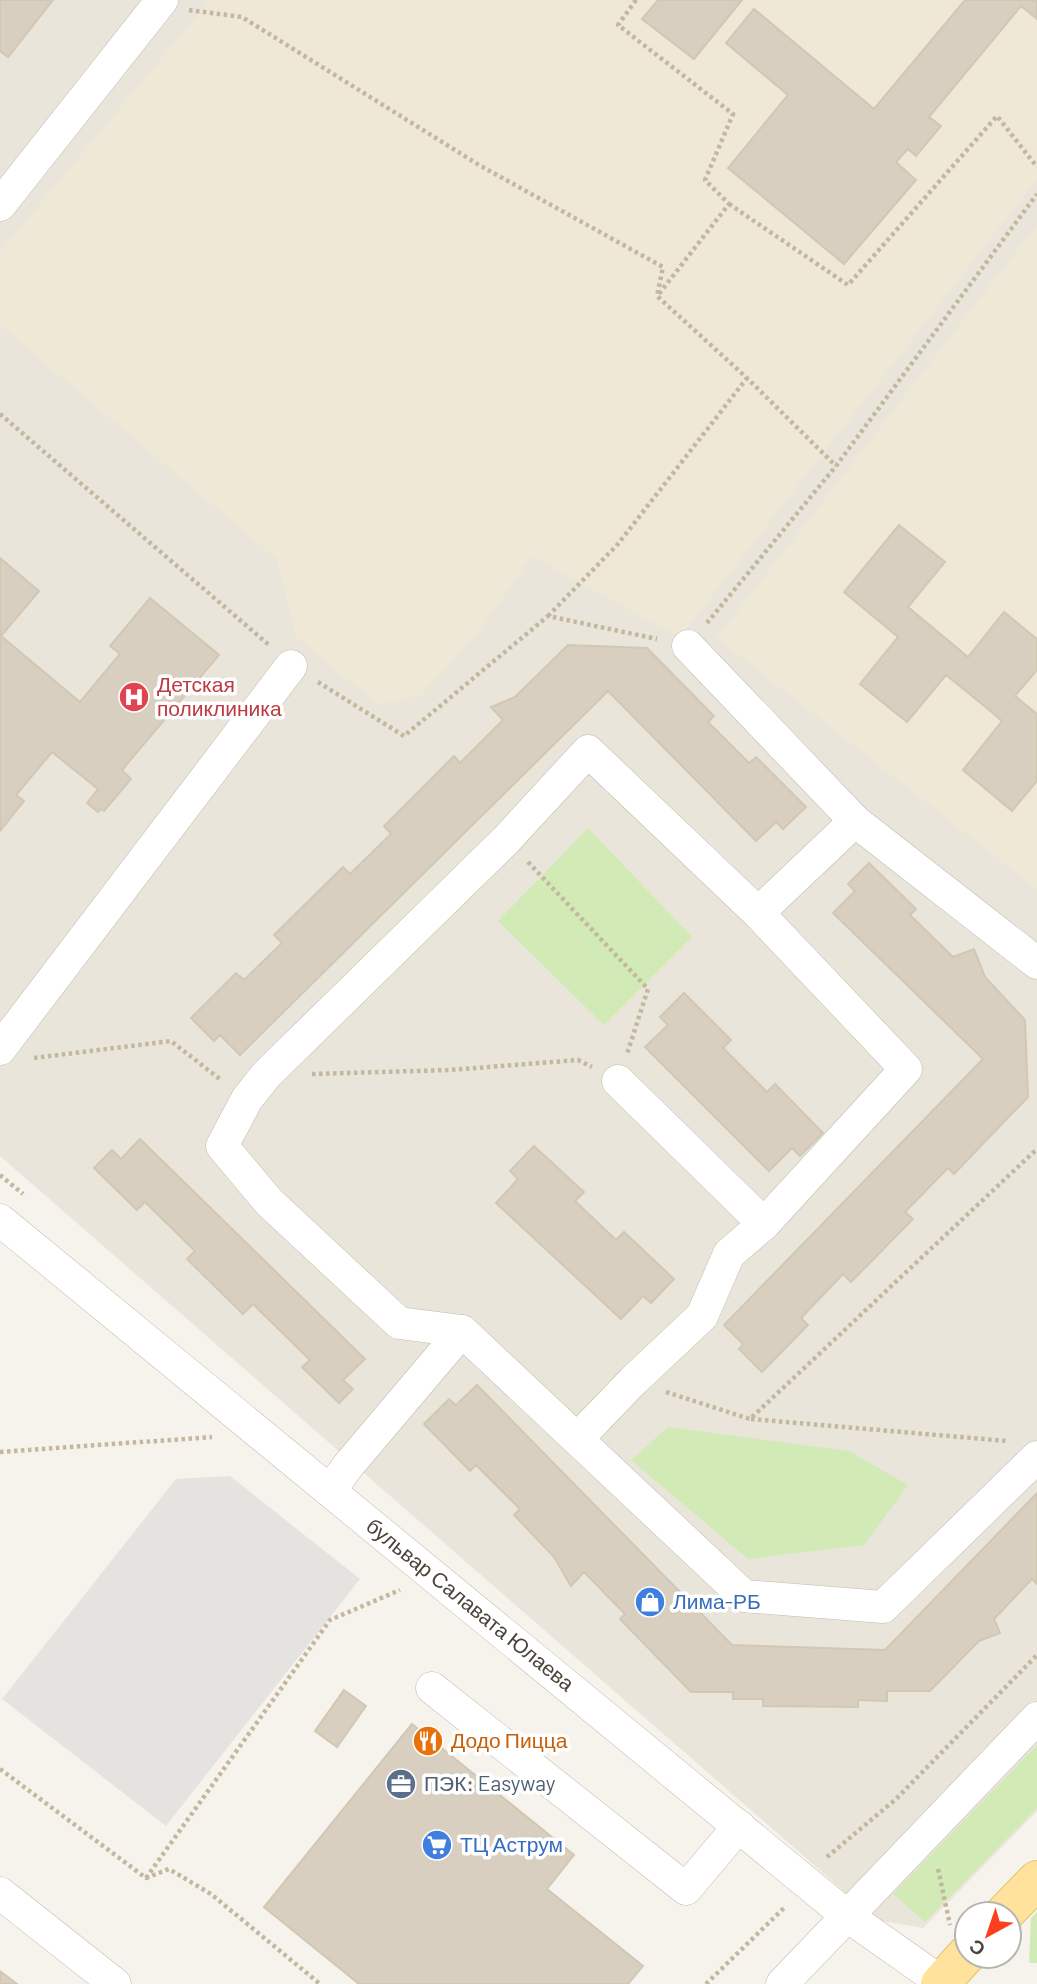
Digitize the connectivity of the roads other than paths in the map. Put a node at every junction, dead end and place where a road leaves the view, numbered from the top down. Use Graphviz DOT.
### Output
graph roads {
  1 [pos="157,2"];
  2 [pos="0,205"];
  3 [pos="688,646"];
  4 [pos="291,666"];
  5 [pos="855,821"];
  6 [pos="758,913"];
  7 [pos="1037,964"];
  8 [pos="13,1054"];
  9 [pos="618,1081"];
  10 [pos="0,1220"];
  11 [pos="764,1224"];
  12 [pos="462,1331"];
  13 [pos="578,1438"];
  14 [pos="1037,1457"];
  15 [pos="330,1491"];
  16 [pos="432,1688"];
  17 [pos="1037,1718"];
  18 [pos="739,1826"];
  19 [pos="1037,1880"];
  20 [pos="0,1893"];
  21 [pos="1018,1900"];
  22 [pos="846,1915"];
  23 [pos="950,1973"];
  24 [pos="115,1984"];
  25 [pos="782,1984"];
  1 -- 2 [label="street"];
  3 -- 5 [label="street"];
  4 -- 8 [label="street"];
  5 -- 6 [label="street"];
  5 -- 7 [label="street"];
  6 -- 11 [label="street"];
  6 -- 12 [label="street"];
  9 -- 11 [label="street"];
  10 -- 15 [label="street, бульвар Салавата Юлаева"];
  11 -- 13 [label="street"];
  12 -- 13 [label="street"];
  12 -- 15 [label="street"];
  13 -- 14 [label="street"];
  15 -- 18 [label="street, бульвар Салавата Юлаева"];
  16 -- 18 [label="street"];
  17 -- 22 [label="street"];
  18 -- 22 [label="street, бульвар Салавата Юлаева"];
  19 -- 21 [label="main road"];
  20 -- 24 [label="street"];
  22 -- 23 [label="street, бульвар Салавата Юлаева"];
  22 -- 25 [label="street"];
}
